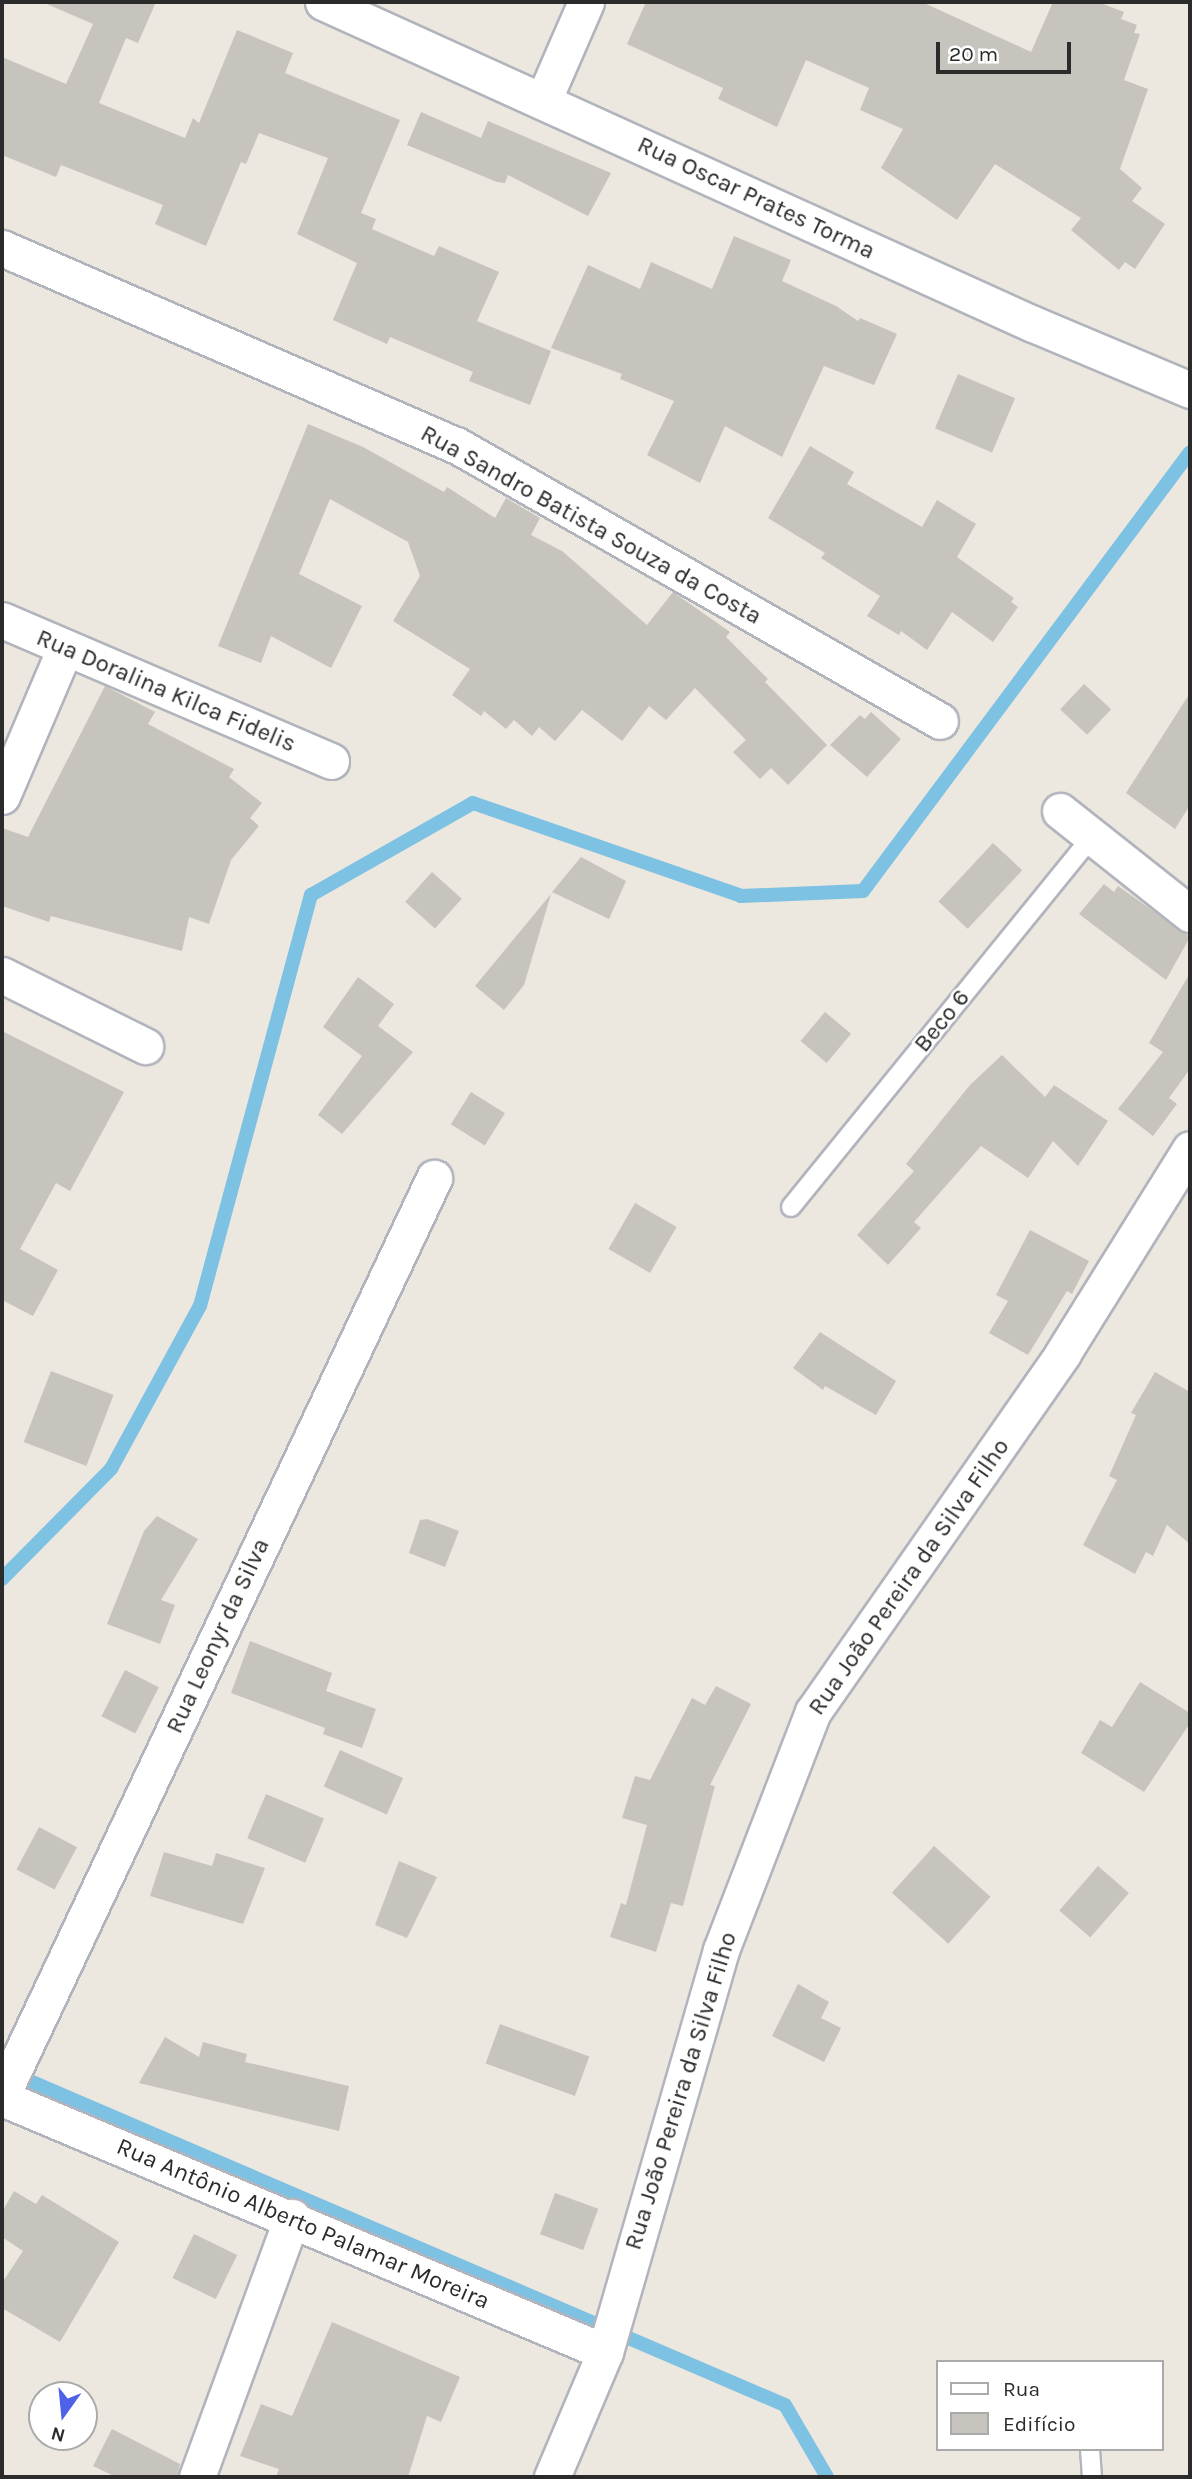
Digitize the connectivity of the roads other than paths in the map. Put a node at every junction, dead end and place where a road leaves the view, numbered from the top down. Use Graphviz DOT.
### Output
graph roads {
  1 [pos="323,2"];
  2 [pos="586,2"];
  3 [pos="543,101"];
  4 [pos="2,248"];
  5 [pos="1190,390"];
  6 [pos="2,620"];
  7 [pos="65,648"];
  8 [pos="940,721"];
  9 [pos="331,761"];
  10 [pos="2,796"];
  11 [pos="1060,811"];
  12 [pos="1093,835"];
  13 [pos="1190,914"];
  14 [pos="2,975"];
  15 [pos="145,1046"];
  16 [pos="1190,1149"];
  17 [pos="434,1178"];
  18 [pos="790,1208"];
  19 [pos="2,2096"];
  20 [pos="292,2217"];
  21 [pos="604,2351"];
  22 [pos="1090,2451"];
  23 [pos="197,2477"];
  24 [pos="552,2477"];
  25 [pos="1092,2477"];
  1 -- 3 [label="street, Rua Oscar Prates Torma"];
  2 -- 3 [label="street"];
  3 -- 5 [label="street, Rua Oscar Prates Torma"];
  4 -- 8 [label="street, Rua Sandro Batista Souza da Costa"];
  6 -- 7 [label="street, Rua Doralina Kilca Fidelis"];
  7 -- 9 [label="street, Rua Doralina Kilca Fidelis"];
  7 -- 10 [label="street"];
  11 -- 12 [label="street"];
  12 -- 13 [label="street"];
  12 -- 18 [label="lane, Beco 6"];
  14 -- 15 [label="street"];
  16 -- 21 [label="street, Rua João Pereira da Silva Filho"];
  17 -- 19 [label="street, Rua Leonyr da Silva"];
  19 -- 20 [label="street, Rua Antônio Alberto Palamar Moreira"];
  20 -- 21 [label="street, Rua Antônio Alberto Palamar Moreira"];
  20 -- 23 [label="street"];
  21 -- 24 [label="street, Rua João Pereira da Silva Filho"];
  22 -- 25 [label="lane"];
}
